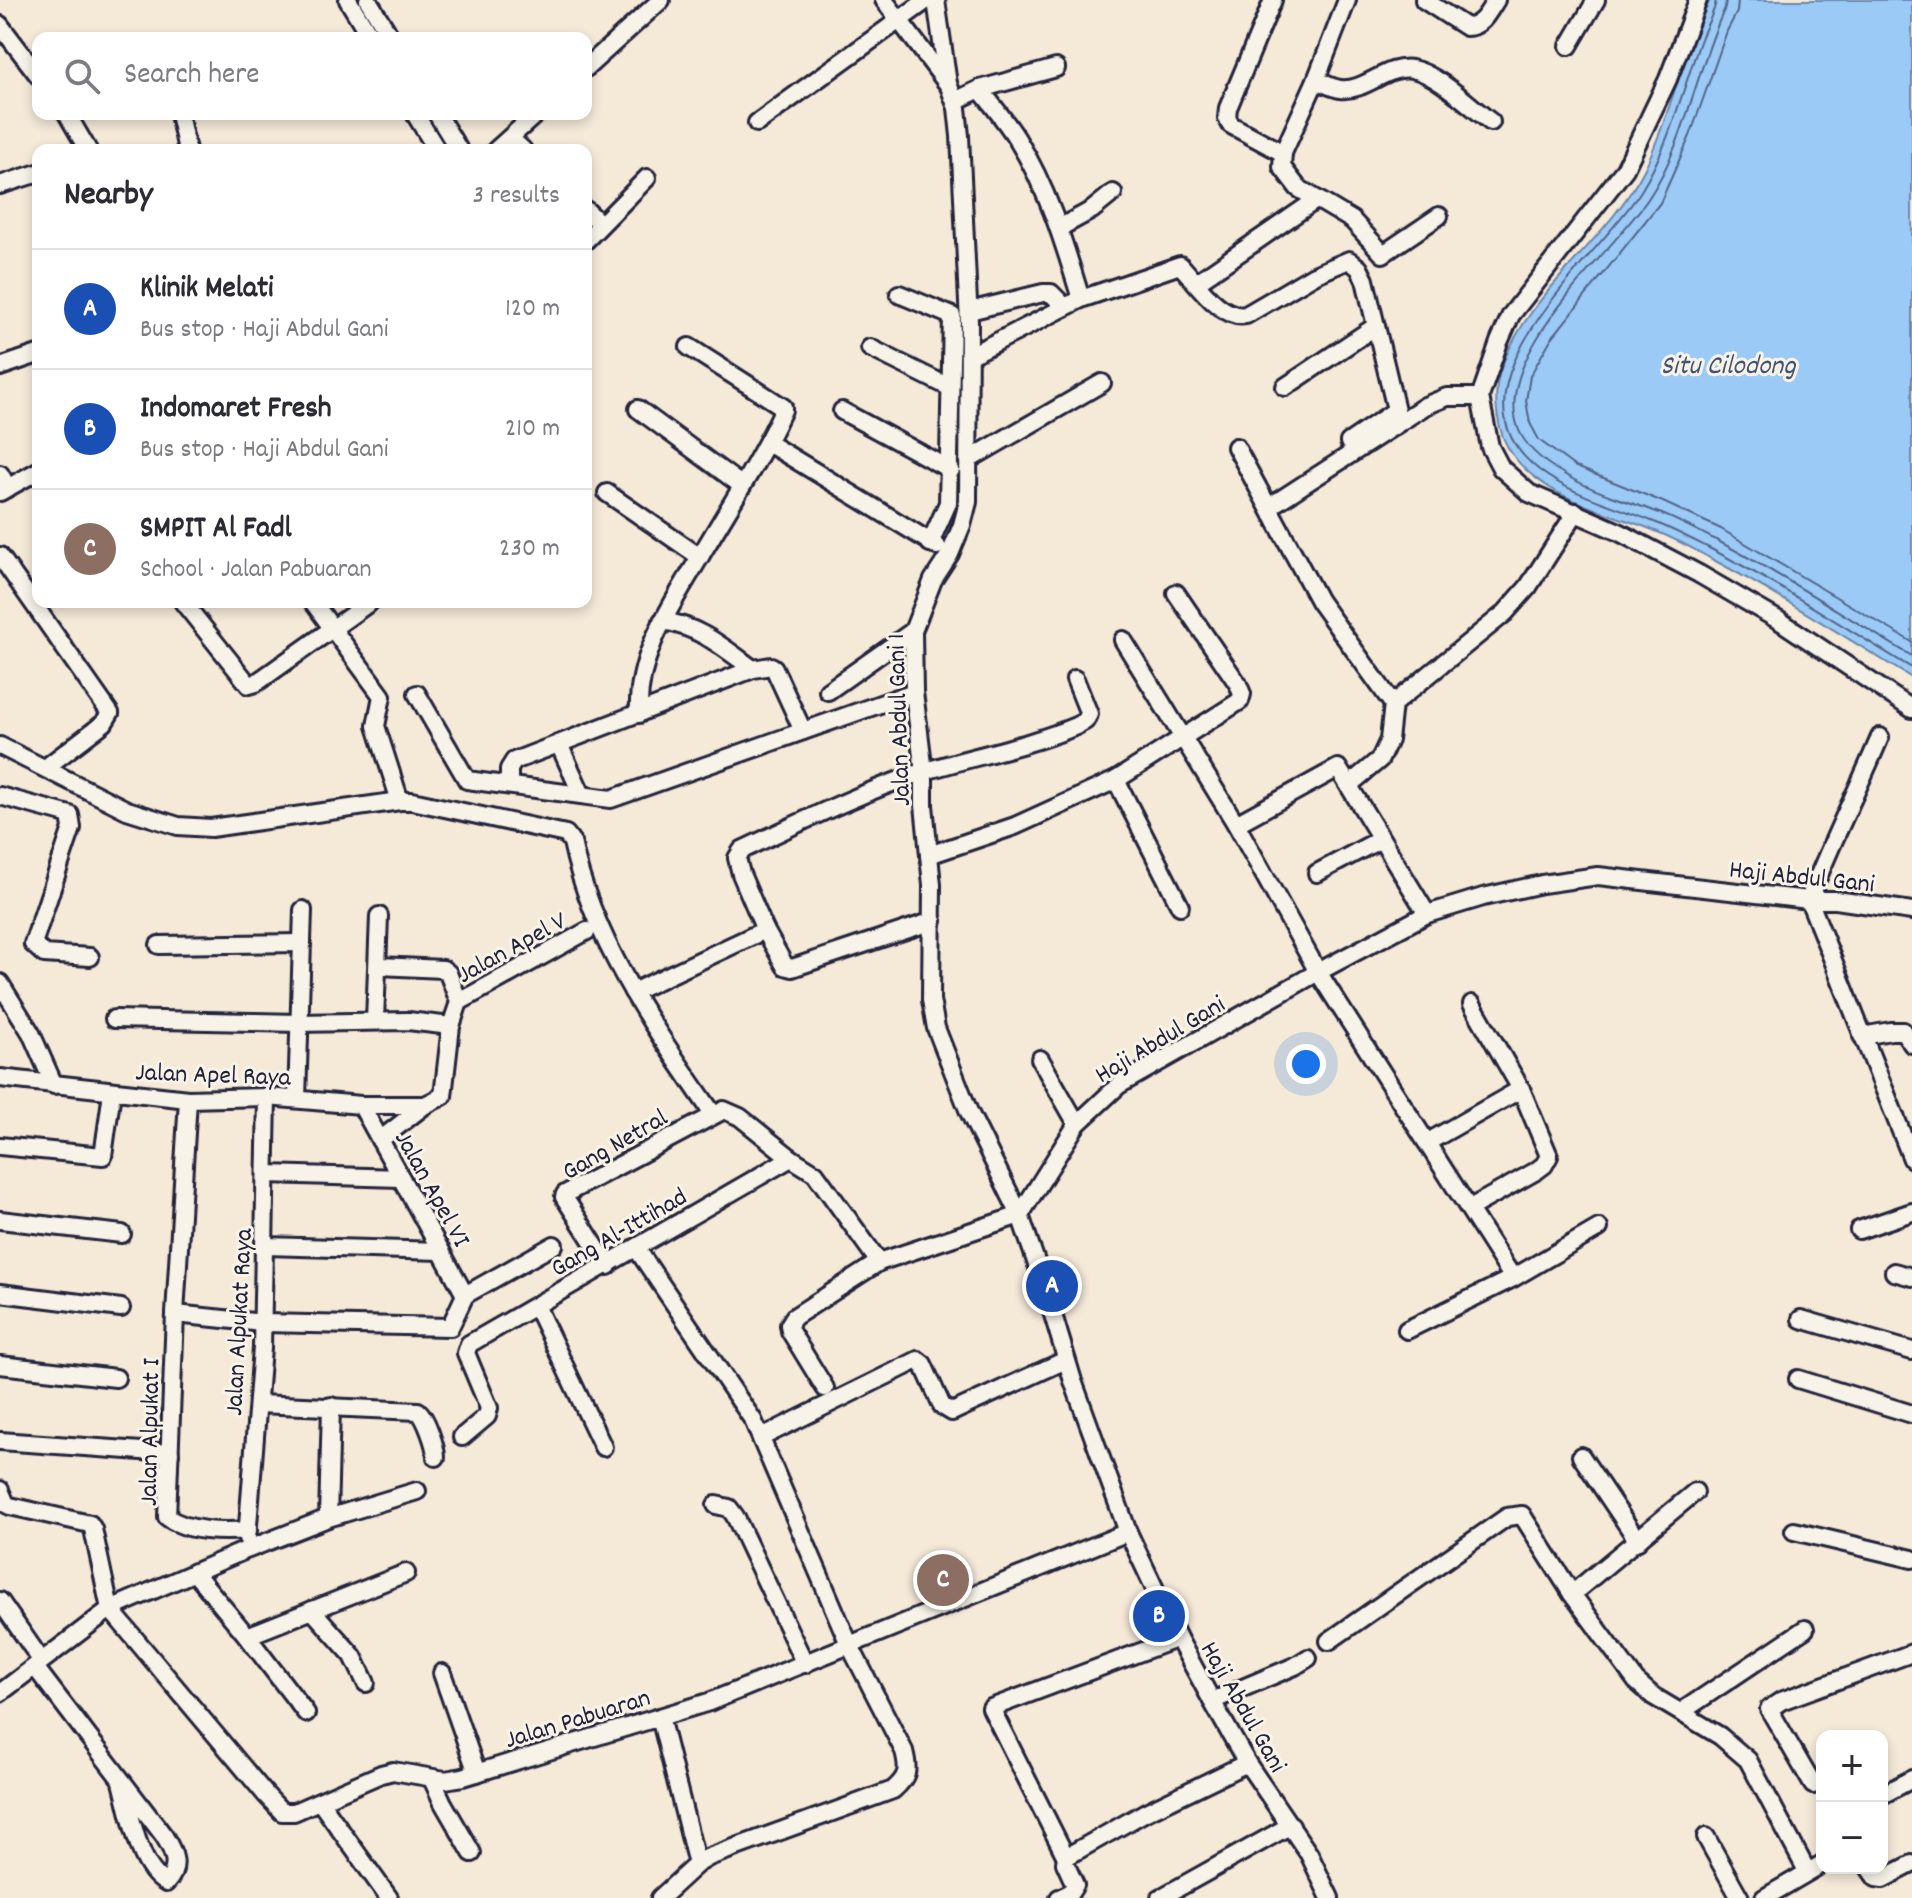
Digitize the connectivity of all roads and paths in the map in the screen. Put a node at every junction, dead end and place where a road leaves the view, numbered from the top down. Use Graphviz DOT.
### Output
graph roads {
  1 [pos="661,0"];
  2 [pos="884,0"];
  3 [pos="927,0"];
  4 [pos="936,0"];
  5 [pos="1273,0"];
  6 [pos="1347,0"];
  7 [pos="1424,0"];
  8 [pos="1496,0"];
  9 [pos="1596,0"];
  10 [pos="1698,0"];
  11 [pos="358,2"];
  12 [pos="901,22"];
  13 [pos="0,25"];
  14 [pos="369,32"];
  15 [pos="386,32"];
  16 [pos="1569,46"];
  17 [pos="592,63"];
  18 [pos="32,67"];
  19 [pos="1056,68"];
  20 [pos="1316,80"];
  21 [pos="980,89"];
  22 [pos="952,93"];
  23 [pos="70,120"];
  24 [pos="180,120"];
  25 [pos="419,120"];
  26 [pos="441,120"];
  27 [pos="530,120"];
  28 [pos="1491,122"];
  29 [pos="757,123"];
  30 [pos="510,138"];
  31 [pos="84,144"];
  32 [pos="186,144"];
  33 [pos="433,144"];
  34 [pos="455,144"];
  35 [pos="503,144"];
  36 [pos="516,144"];
  37 [pos="1283,153"];
  38 [pos="32,175"];
  39 [pos="647,178"];
  40 [pos="0,185"];
  41 [pos="1113,193"];
  42 [pos="1316,200"];
  43 [pos="592,216"];
  44 [pos="1439,216"];
  45 [pos="601,224"];
  46 [pos="1059,228"];
  47 [pos="592,234"];
  48 [pos="1197,282"];
  49 [pos="899,294"];
  50 [pos="1081,299"];
  51 [pos="1065,307"];
  52 [pos="969,311"];
  53 [pos="1376,326"];
  54 [pos="689,347"];
  55 [pos="870,348"];
  56 [pos="32,356"];
  57 [pos="969,356"];
  58 [pos="0,367"];
  59 [pos="1102,383"];
  60 [pos="949,387"];
  61 [pos="1285,387"];
  62 [pos="1480,397"];
  63 [pos="638,409"];
  64 [pos="842,411"];
  65 [pos="768,443"];
  66 [pos="1236,447"];
  67 [pos="1341,447"];
  68 [pos="970,459"];
  69 [pos="951,470"];
  70 [pos="32,473"];
  71 [pos="3,485"];
  72 [pos="741,485"];
  73 [pos="607,493"];
  74 [pos="1269,507"];
  75 [pos="1576,512"];
  76 [pos="930,543"];
  77 [pos="950,554"];
  78 [pos="0,556"];
  79 [pos="700,557"];
  80 [pos="1176,593"];
  81 [pos="32,602"];
  82 [pos="36,608"];
  83 [pos="188,608"];
  84 [pos="317,608"];
  85 [pos="361,608"];
  86 [pos="662,621"];
  87 [pos="331,629"];
  88 [pos="913,631"];
  89 [pos="1123,640"];
  90 [pos="753,669"];
  91 [pos="1075,679"];
  92 [pos="828,691"];
  93 [pos="914,692"];
  94 [pos="417,694"];
  95 [pos="1393,704"];
  96 [pos="1912,709"];
  97 [pos="639,714"];
  98 [pos="803,731"];
  99 [pos="1880,737"];
  100 [pos="1184,738"];
  101 [pos="559,744"];
  102 [pos="0,746"];
  103 [pos="45,768"];
  104 [pos="924,772"];
  105 [pos="1116,780"];
  106 [pos="509,785"];
  107 [pos="1349,785"];
  108 [pos="582,795"];
  109 [pos="0,796"];
  110 [pos="400,801"];
  111 [pos="1236,824"];
  112 [pos="1381,839"];
  113 [pos="929,855"];
  114 [pos="1317,873"];
  115 [pos="1809,900"];
  116 [pos="1180,906"];
  117 [pos="303,910"];
  118 [pos="1912,911"];
  119 [pos="1427,914"];
  120 [pos="379,916"];
  121 [pos="933,921"];
  122 [pos="765,930"];
  123 [pos="587,931"];
  124 [pos="302,943"];
  125 [pos="159,945"];
  126 [pos="90,957"];
  127 [pos="379,966"];
  128 [pos="1318,972"];
  129 [pos="0,983"];
  130 [pos="633,992"];
  131 [pos="459,1002"];
  132 [pos="1472,1004"];
  133 [pos="7,1006"];
  134 [pos="114,1019"];
  135 [pos="375,1021"];
  136 [pos="298,1023"];
  137 [pos="451,1026"];
  138 [pos="1862,1036"];
  139 [pos="1912,1044"];
  140 [pos="1040,1059"];
  141 [pos="0,1078"];
  142 [pos="54,1085"];
  143 [pos="1521,1089"];
  144 [pos="112,1092"];
  145 [pos="267,1097"];
  146 [pos="188,1099"];
  147 [pos="297,1099"];
  148 [pos="361,1105"];
  149 [pos="425,1105"];
  150 [pos="713,1114"];
  151 [pos="1077,1124"];
  152 [pos="380,1140"];
  153 [pos="1428,1142"];
  154 [pos="0,1146"];
  155 [pos="791,1158"];
  156 [pos="1912,1159"];
  157 [pos="267,1174"];
  158 [pos="401,1178"];
  159 [pos="1470,1208"];
  160 [pos="1912,1212"];
  161 [pos="1020,1215"];
  162 [pos="0,1220"];
  163 [pos="1599,1228"];
  164 [pos="1859,1230"];
  165 [pos="122,1234"];
  166 [pos="554,1245"];
  167 [pos="265,1246"];
  168 [pos="637,1249"];
  169 [pos="441,1251"];
  170 [pos="879,1262"];
  171 [pos="608,1266"];
  172 [pos="1894,1272"];
  173 [pos="1912,1277"];
  174 [pos="1513,1278"];
  175 [pos="0,1293"];
  176 [pos="465,1295"];
  177 [pos="536,1306"];
  178 [pos="121,1308"];
  179 [pos="175,1314"];
  180 [pos="1801,1319"];
  181 [pos="263,1323"];
  182 [pos="1407,1330"];
  183 [pos="1912,1351"];
  184 [pos="1066,1360"];
  185 [pos="0,1365"];
  186 [pos="116,1378"];
  187 [pos="1798,1379"];
  188 [pos="825,1388"];
  189 [pos="258,1404"];
  190 [pos="331,1406"];
  191 [pos="1912,1414"];
  192 [pos="462,1437"];
  193 [pos="762,1437"];
  194 [pos="0,1441"];
  195 [pos="603,1447"];
  196 [pos="170,1453"];
  197 [pos="1581,1456"];
  198 [pos="436,1457"];
  199 [pos="0,1490"];
  200 [pos="417,1491"];
  201 [pos="1695,1492"];
  202 [pos="716,1505"];
  203 [pos="328,1518"];
  204 [pos="248,1530"];
  205 [pos="1794,1531"];
  206 [pos="1128,1532"];
  207 [pos="1638,1541"];
  208 [pos="246,1550"];
  209 [pos="1912,1559"];
  210 [pos="194,1572"];
  211 [pos="406,1573"];
  212 [pos="1572,1594"];
  213 [pos="0,1601"];
  214 [pos="110,1609"];
  215 [pos="312,1610"];
  216 [pos="1805,1629"];
  217 [pos="247,1636"];
  218 [pos="1178,1638"];
  219 [pos="1329,1641"];
  220 [pos="849,1644"];
  221 [pos="1912,1653"];
  222 [pos="1308,1658"];
  223 [pos="38,1664"];
  224 [pos="805,1664"];
  225 [pos="442,1673"];
  226 [pos="366,1683"];
  227 [pos="0,1693"];
  228 [pos="1212,1701"];
  229 [pos="1681,1712"];
  230 [pos="306,1713"];
  231 [pos="660,1717"];
  232 [pos="1247,1763"];
  233 [pos="477,1773"];
  234 [pos="432,1779"];
  235 [pos="1912,1779"];
  236 [pos="1816,1780"];
  237 [pos="122,1782"];
  238 [pos="1888,1792"];
  239 [pos="321,1803"];
  240 [pos="1291,1825"];
  241 [pos="1706,1837"];
  242 [pos="472,1853"];
  243 [pos="1066,1857"];
  244 [pos="697,1864"];
  245 [pos="1912,1864"];
  246 [pos="1814,1868"];
  247 [pos="1873,1874"];
  248 [pos="1078,1891"];
  249 [pos="389,1898"];
  250 [pos="660,1898"];
  251 [pos="1059,1898"];
  252 [pos="1160,1898"];
  253 [pos="1330,1898"];
  254 [pos="1740,1898"];
  255 [pos="1764,1898"];
  1 -- 17 [label="street"];
  2 -- 12 [label="street, Jalan Abdul Gani 1"];
  3 -- 12 [label="street"];
  4 -- 22 [label="street"];
  5 -- 37 [label="street"];
  6 -- 20 [label="street"];
  7 -- 8 [label="street"];
  9 -- 16 [label="street"];
  10 -- 62 [label="street"];
  11 -- 14 [label="street"];
  11 -- 15 [label="street"];
  12 -- 22 [label="street, Jalan Abdul Gani 1"];
  12 -- 29 [label="street"];
  13 -- 18 [label="street"];
  19 -- 21 [label="street"];
  20 -- 28 [label="street"];
  20 -- 37 [label="street"];
  21 -- 22 [label="street"];
  21 -- 46 [label="street"];
  22 -- 52 [label="street, Jalan Abdul Gani 1"];
  23 -- 31 [label="street"];
  24 -- 32 [label="street"];
  25 -- 33 [label="street"];
  26 -- 34 [label="street"];
  27 -- 30 [label="street"];
  30 -- 35 [label="street"];
  30 -- 36 [label="street"];
  37 -- 42 [label="street"];
  38 -- 40 [label="street"];
  39 -- 45 [label="street"];
  41 -- 46 [label="street"];
  42 -- 44 [label="street"];
  42 -- 48 [label="street"];
  43 -- 45 [label="street"];
  45 -- 47 [label="street"];
  46 -- 50 [label="street"];
  48 -- 50 [label="street"];
  48 -- 53 [label="street"];
  49 -- 60 [label="street"];
  50 -- 51 [label="street"];
  51 -- 52 [label="street"];
  51 -- 57 [label="street"];
  52 -- 57 [label="street, Jalan Abdul Gani 1"];
  53 -- 61 [label="street"];
  53 -- 67 [label="street"];
  54 -- 65 [label="street"];
  55 -- 60 [label="street"];
  56 -- 58 [label="street"];
  57 -- 68 [label="street, Jalan Abdul Gani 1"];
  59 -- 68 [label="street"];
  60 -- 69 [label="street"];
  62 -- 74 [label="street"];
  62 -- 75 [label="street"];
  63 -- 72 [label="street"];
  64 -- 69 [label="street"];
  65 -- 72 [label="street"];
  65 -- 76 [label="street"];
  66 -- 74 [label="street"];
  68 -- 77 [label="street, Jalan Abdul Gani 1"];
  69 -- 76 [label="street"];
  70 -- 71 [label="street"];
  72 -- 79 [label="street"];
  73 -- 79 [label="street"];
  74 -- 95 [label="street"];
  75 -- 95 [label="street"];
  75 -- 96 [label="street"];
  76 -- 77 [label="street"];
  77 -- 88 [label="street, Jalan Abdul Gani 1"];
  78 -- 81 [label="street"];
  79 -- 86 [label="street"];
  80 -- 100 [label="street"];
  82 -- 103 [label="street"];
  83 -- 87 [label="street"];
  84 -- 87 [label="street"];
  85 -- 87 [label="street"];
  86 -- 90 [label="street"];
  86 -- 97 [label="street"];
  87 -- 110 [label="street"];
  88 -- 92 [label="street"];
  88 -- 93 [label="street, Jalan Abdul Gani 1"];
  89 -- 100 [label="street"];
  90 -- 97 [label="street"];
  90 -- 98 [label="street"];
  91 -- 104 [label="street"];
  93 -- 98 [label="street"];
  93 -- 104 [label="street, Jalan Abdul Gani 1"];
  94 -- 106 [label="street"];
  95 -- 107 [label="street"];
  97 -- 101 [label="street"];
  98 -- 108 [label="street"];
  99 -- 115 [label="street"];
  100 -- 105 [label="street"];
  100 -- 111 [label="street"];
  101 -- 106 [label="street"];
  101 -- 108 [label="street"];
  102 -- 103 [label="street"];
  103 -- 110 [label="street"];
  104 -- 113 [label="street, Jalan Abdul Gani 1"];
  104 -- 122 [label="street"];
  105 -- 113 [label="street"];
  105 -- 116 [label="street"];
  106 -- 108 [label="street"];
  107 -- 111 [label="street"];
  107 -- 112 [label="street"];
  109 -- 126 [label="street"];
  110 -- 130 [label="street"];
  111 -- 128 [label="street"];
  112 -- 114 [label="street"];
  112 -- 119 [label="street"];
  113 -- 121 [label="street, Jalan Abdul Gani 1"];
  115 -- 118 [label="street, Haji Abdul Gani"];
  115 -- 119 [label="street, Haji Abdul Gani"];
  115 -- 138 [label="street"];
  117 -- 124 [label="street"];
  119 -- 128 [label="street, Haji Abdul Gani"];
  120 -- 127 [label="street"];
  121 -- 122 [label="street"];
  121 -- 161 [label="street, Jalan Abdul Gani 1"];
  122 -- 130 [label="street"];
  123 -- 131 [label="street, Jalan Apel V"];
  124 -- 125 [label="street"];
  124 -- 136 [label="street"];
  127 -- 131 [label="street"];
  127 -- 135 [label="street"];
  128 -- 151 [label="street, Haji Abdul Gani"];
  128 -- 153 [label="street"];
  129 -- 133 [label="street"];
  130 -- 150 [label="street"];
  131 -- 137 [label="street"];
  132 -- 143 [label="street"];
  133 -- 142 [label="street"];
  134 -- 136 [label="street"];
  135 -- 136 [label="street"];
  135 -- 137 [label="street"];
  136 -- 147 [label="street"];
  137 -- 149 [label="street"];
  138 -- 139 [label="street"];
  138 -- 156 [label="street"];
  140 -- 151 [label="street"];
  141 -- 142 [label="street, Jalan Apel Raya"];
  142 -- 144 [label="street, Jalan Apel Raya"];
  143 -- 153 [label="street"];
  143 -- 159 [label="street"];
  144 -- 146 [label="street, Jalan Apel Raya"];
  144 -- 154 [label="street"];
  145 -- 146 [label="street, Jalan Apel Raya"];
  145 -- 147 [label="street, Jalan Apel Raya"];
  145 -- 157 [label="street, Jalan Alpukat Raya"];
  146 -- 179 [label="street, Jalan Alpukat I"];
  147 -- 148 [label="street, Jalan Apel Raya"];
  148 -- 149 [label="street, Jalan Apel Raya"];
  148 -- 152 [label="street, Jalan Apel VI"];
  149 -- 152 [label="street"];
  150 -- 155 [label="street"];
  150 -- 171 [label="street, Gang Netral"];
  151 -- 161 [label="street, Haji Abdul Gani"];
  152 -- 158 [label="street, Jalan Apel VI"];
  153 -- 159 [label="street"];
  155 -- 168 [label="street, Gang Al-Ittihad"];
  155 -- 170 [label="street"];
  157 -- 158 [label="street"];
  157 -- 167 [label="street, Jalan Alpukat Raya"];
  158 -- 169 [label="street, Jalan Apel VI"];
  159 -- 174 [label="street"];
  160 -- 164 [label="street"];
  161 -- 170 [label="street"];
  161 -- 184 [label="street, Haji Abdul Gani"];
  162 -- 165 [label="street"];
  163 -- 174 [label="street"];
  166 -- 176 [label="street"];
  167 -- 169 [label="street"];
  167 -- 181 [label="street, Jalan Alpukat Raya"];
  168 -- 171 [label="street, Gang Al-Ittihad"];
  168 -- 193 [label="street"];
  169 -- 176 [label="street, Jalan Apel VI"];
  170 -- 188 [label="street"];
  171 -- 177 [label="street, Gang Al-Ittihad"];
  172 -- 173 [label="street"];
  174 -- 182 [label="street"];
  175 -- 178 [label="street"];
  176 -- 181 [label="street"];
  177 -- 192 [label="street, Gang Al-Ittihad"];
  177 -- 195 [label="street"];
  179 -- 181 [label="street"];
  179 -- 196 [label="street, Jalan Alpukat I"];
  180 -- 183 [label="street"];
  181 -- 189 [label="street, Jalan Alpukat Raya"];
  184 -- 193 [label="street"];
  184 -- 206 [label="street, Haji Abdul Gani"];
  185 -- 186 [label="street"];
  187 -- 191 [label="street"];
  189 -- 190 [label="street"];
  189 -- 204 [label="street, Jalan Alpukat Raya"];
  190 -- 198 [label="street"];
  190 -- 203 [label="street"];
  193 -- 220 [label="street"];
  194 -- 196 [label="street"];
  196 -- 204 [label="street, Jalan Alpukat I"];
  197 -- 207 [label="street"];
  199 -- 214 [label="street"];
  200 -- 203 [label="street"];
  201 -- 207 [label="street"];
  202 -- 224 [label="street"];
  203 -- 208 [label="street"];
  204 -- 208 [label="street, Jalan Alpukat Raya"];
  205 -- 209 [label="street"];
  206 -- 218 [label="street, Haji Abdul Gani"];
  206 -- 220 [label="street, Jalan Pabuaran"];
  207 -- 212 [label="street"];
  208 -- 210 [label="street"];
  210 -- 214 [label="street"];
  210 -- 217 [label="street"];
  211 -- 215 [label="street"];
  212 -- 219 [label="street"];
  212 -- 229 [label="street"];
  213 -- 223 [label="street"];
  214 -- 223 [label="street"];
  214 -- 239 [label="street, Jalan Pabuaran"];
  215 -- 217 [label="street"];
  215 -- 226 [label="street"];
  216 -- 229 [label="street"];
  217 -- 230 [label="street"];
  218 -- 228 [label="street, Haji Abdul Gani"];
  218 -- 243 [label="street"];
  220 -- 224 [label="street, Jalan Pabuaran"];
  220 -- 244 [label="street"];
  221 -- 236 [label="street"];
  222 -- 228 [label="street"];
  223 -- 227 [label="street"];
  223 -- 237 [label="street"];
  224 -- 231 [label="street, Jalan Pabuaran"];
  225 -- 233 [label="street"];
  228 -- 232 [label="street, Haji Abdul Gani"];
  229 -- 246 [label="street"];
  231 -- 233 [label="street, Jalan Pabuaran"];
  231 -- 244 [label="street"];
  232 -- 240 [label="street, Haji Abdul Gani"];
  232 -- 243 [label="street"];
  233 -- 234 [label="street, Jalan Pabuaran"];
  234 -- 239 [label="street, Jalan Pabuaran"];
  234 -- 242 [label="street"];
  235 -- 238 [label="street"];
  237 -- 237 [label="street"];
  239 -- 249 [label="street"];
  240 -- 252 [label="street"];
  240 -- 253 [label="street, Haji Abdul Gani"];
  241 -- 254 [label="street"];
  243 -- 248 [label="street"];
  244 -- 250 [label="street"];
  245 -- 247 [label="street"];
  246 -- 255 [label="street"];
  248 -- 251 [label="street"];
}
